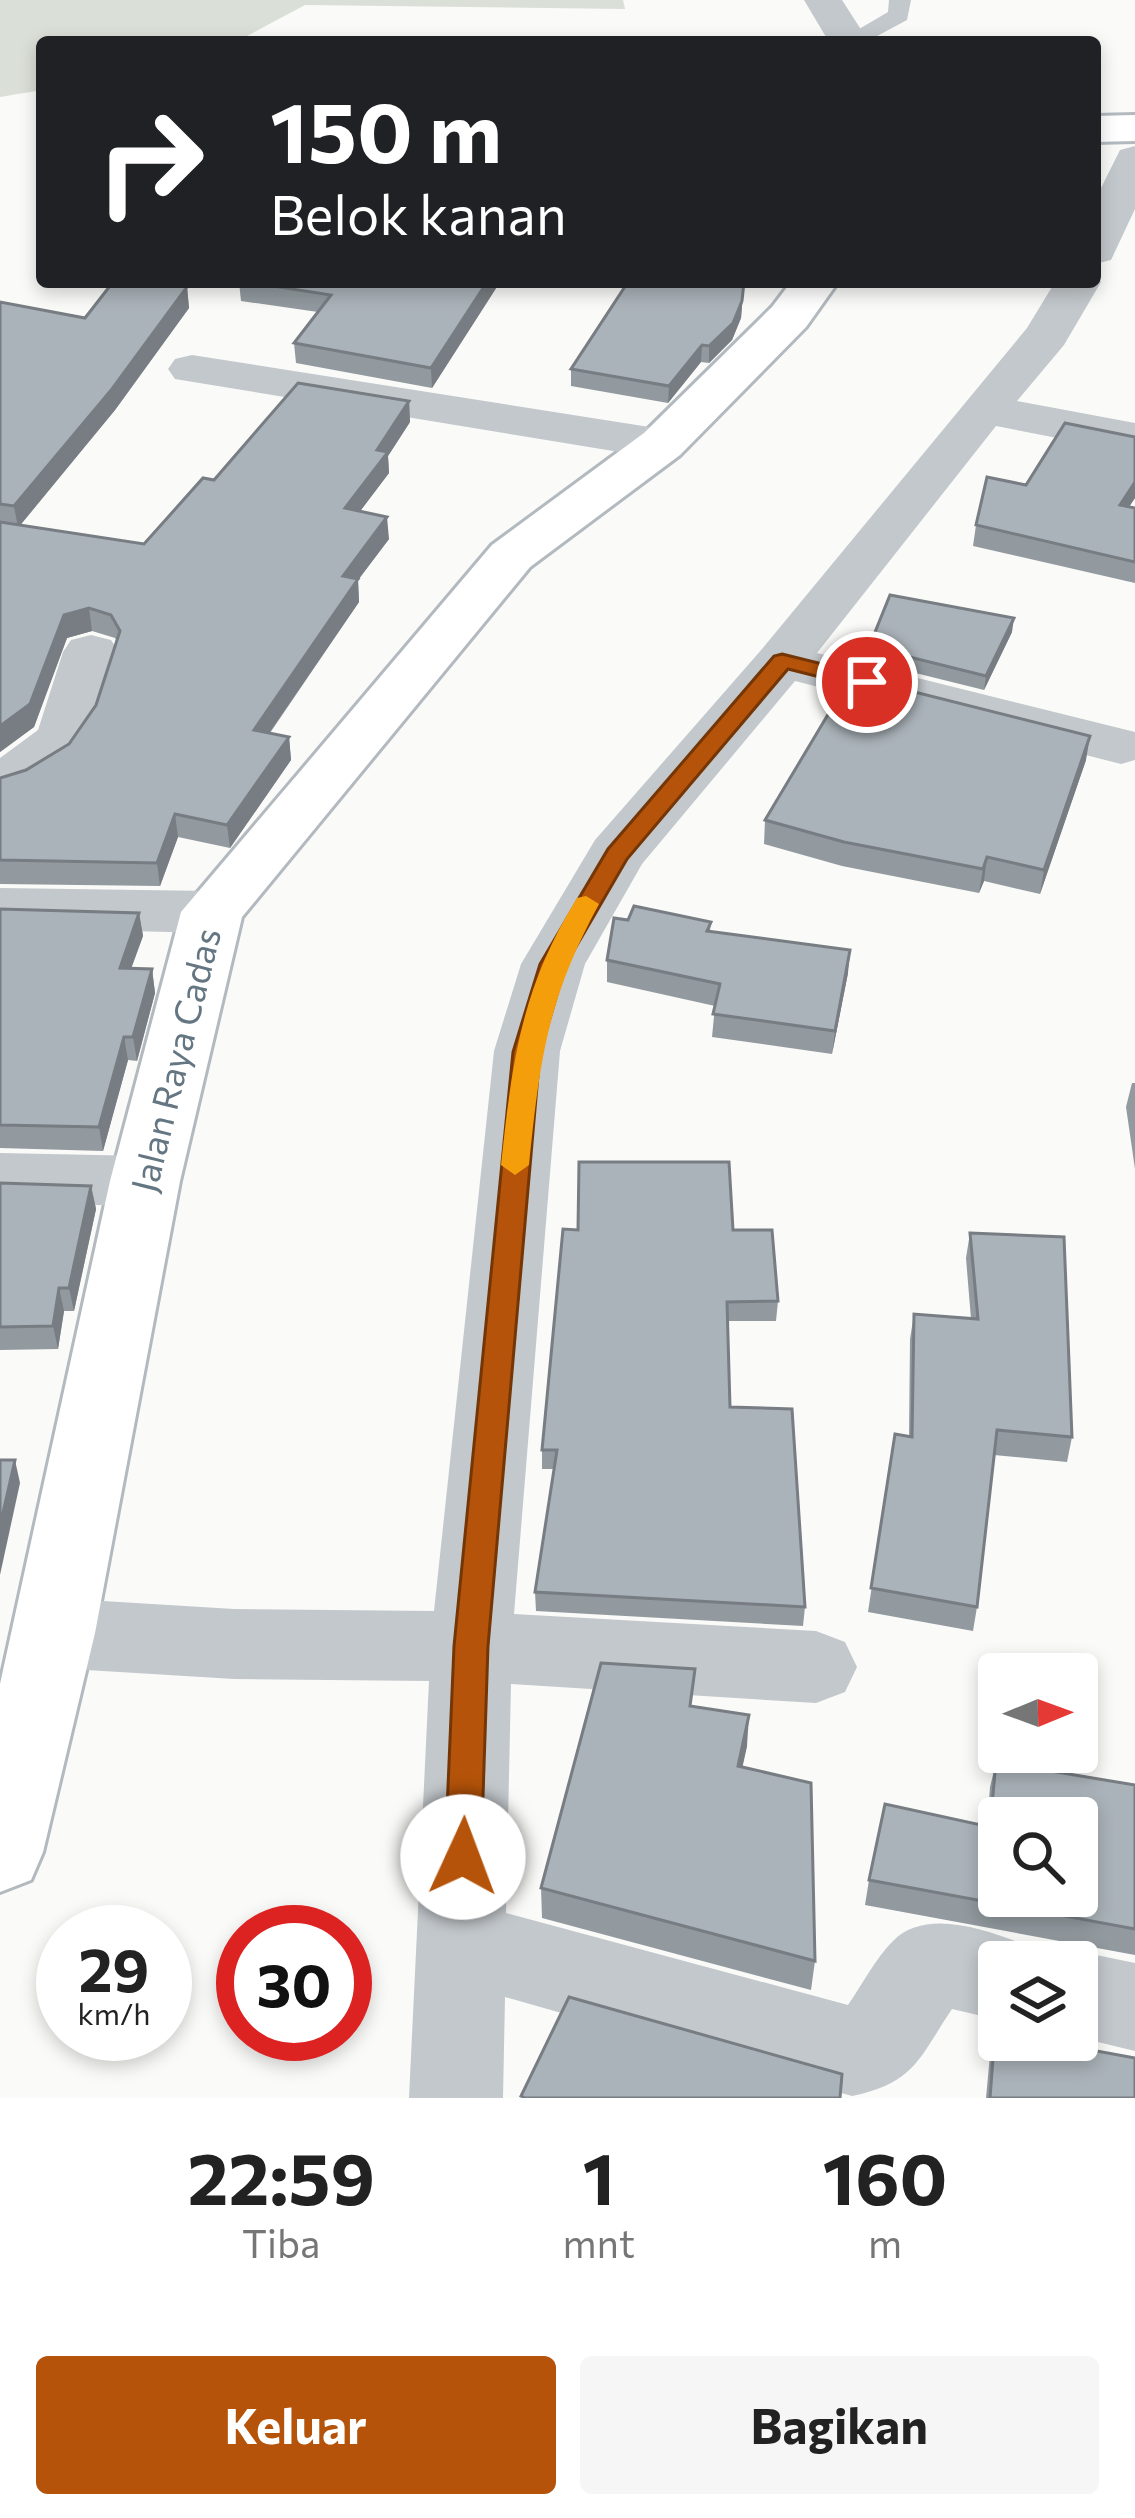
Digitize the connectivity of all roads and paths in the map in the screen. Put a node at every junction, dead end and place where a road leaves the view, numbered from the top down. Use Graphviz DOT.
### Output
graph roads {
  1 [pos="823,0"];
  2 [pos="900,0"];
  3 [pos="845,36"];
  4 [pos="860,36"];
  5 [pos="1118,136"];
  6 [pos="1101,220"];
  7 [pos="811,288"];
  8 [pos="1074,288"];
  9 [pos="192,369"];
  10 [pos="987,410"];
  11 [pos="1135,438"];
  12 [pos="662,444"];
  13 [pos="91,652"];
  14 [pos="782,661"];
  15 [pos="1120,746"];
  16 [pos="0,780"];
  17 [pos="0,908"];
  18 [pos="212,912"];
  19 [pos="0,1178"];
  20 [pos="145,1181"];
  21 [pos="54,1633"];
  22 [pos="430,1646"];
  23 [pos="815,1667"];
  24 [pos="0,1852"];
  25 [pos="460,1942"];
  26 [pos="978,1972"];
  27 [pos="1098,1999"];
  28 [pos="1135,2007"];
  29 [pos="456,2098"];
  1 -- 3 [label="street"];
  2 -- 4 [label="lane"];
  5 -- 6 [label="street"];
  7 -- 12 [label="street, Jalan Raya Cadas"];
  8 -- 10 [label="street"];
  9 -- 12 [label="street"];
  10 -- 11 [label="street"];
  10 -- 14 [label="street"];
  12 -- 18 [label="street, Jalan Raya Cadas"];
  13 -- 16 [label="street"];
  14 -- 15 [label="street"];
  14 -- 22 [label="street"];
  17 -- 18 [label="street"];
  18 -- 20 [label="street, Jalan Raya Cadas"];
  19 -- 20 [label="street"];
  20 -- 21 [label="street, Jalan Raya Cadas"];
  21 -- 22 [label="street"];
  21 -- 24 [label="street, Jalan Raya Cadas"];
  22 -- 23 [label="street"];
  22 -- 25 [label="street"];
  25 -- 26 [label="street"];
  25 -- 29 [label="street"];
  27 -- 28 [label="street"];
}
